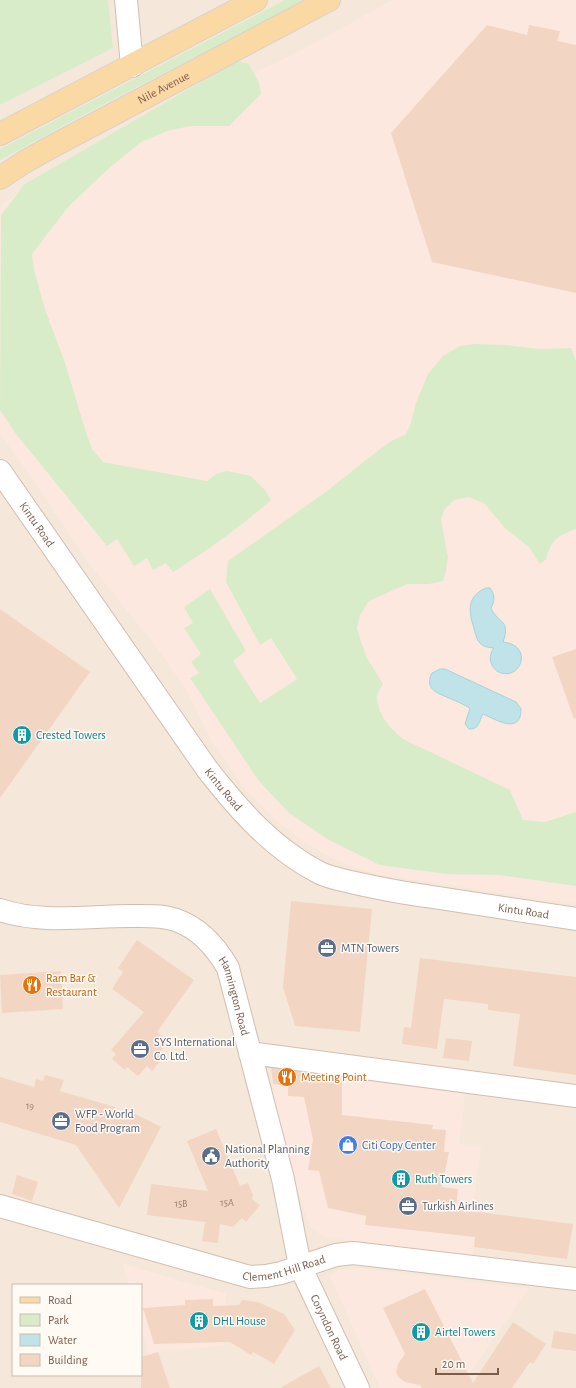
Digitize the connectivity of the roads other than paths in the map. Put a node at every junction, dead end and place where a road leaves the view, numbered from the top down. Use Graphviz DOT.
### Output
graph roads {
  1 [pos="126,0"];
  2 [pos="256,0"];
  3 [pos="329,0"];
  4 [pos="132,66"];
  5 [pos="0,134"];
  6 [pos="0,178"];
  7 [pos="0,471"];
  8 [pos="0,910"];
  9 [pos="576,919"];
  10 [pos="250,1054"];
  11 [pos="576,1096"];
  12 [pos="0,1206"];
  13 [pos="300,1266"];
  14 [pos="576,1278"];
  15 [pos="358,1388"];
  1 -- 4 [label="street"];
  2 -- 4 [label="main road"];
  3 -- 6 [label="main road, Nile Avenue"];
  4 -- 5 [label="main road"];
  7 -- 9 [label="street, Kintu Road"];
  8 -- 10 [label="street, Hannington Road"];
  10 -- 11 [label="street"];
  10 -- 13 [label="street, Hannington Road"];
  12 -- 13 [label="street, Clement Hill Road"];
  13 -- 14 [label="street, Clement Hill Road"];
  13 -- 15 [label="street, Coryndon Road"];
}
